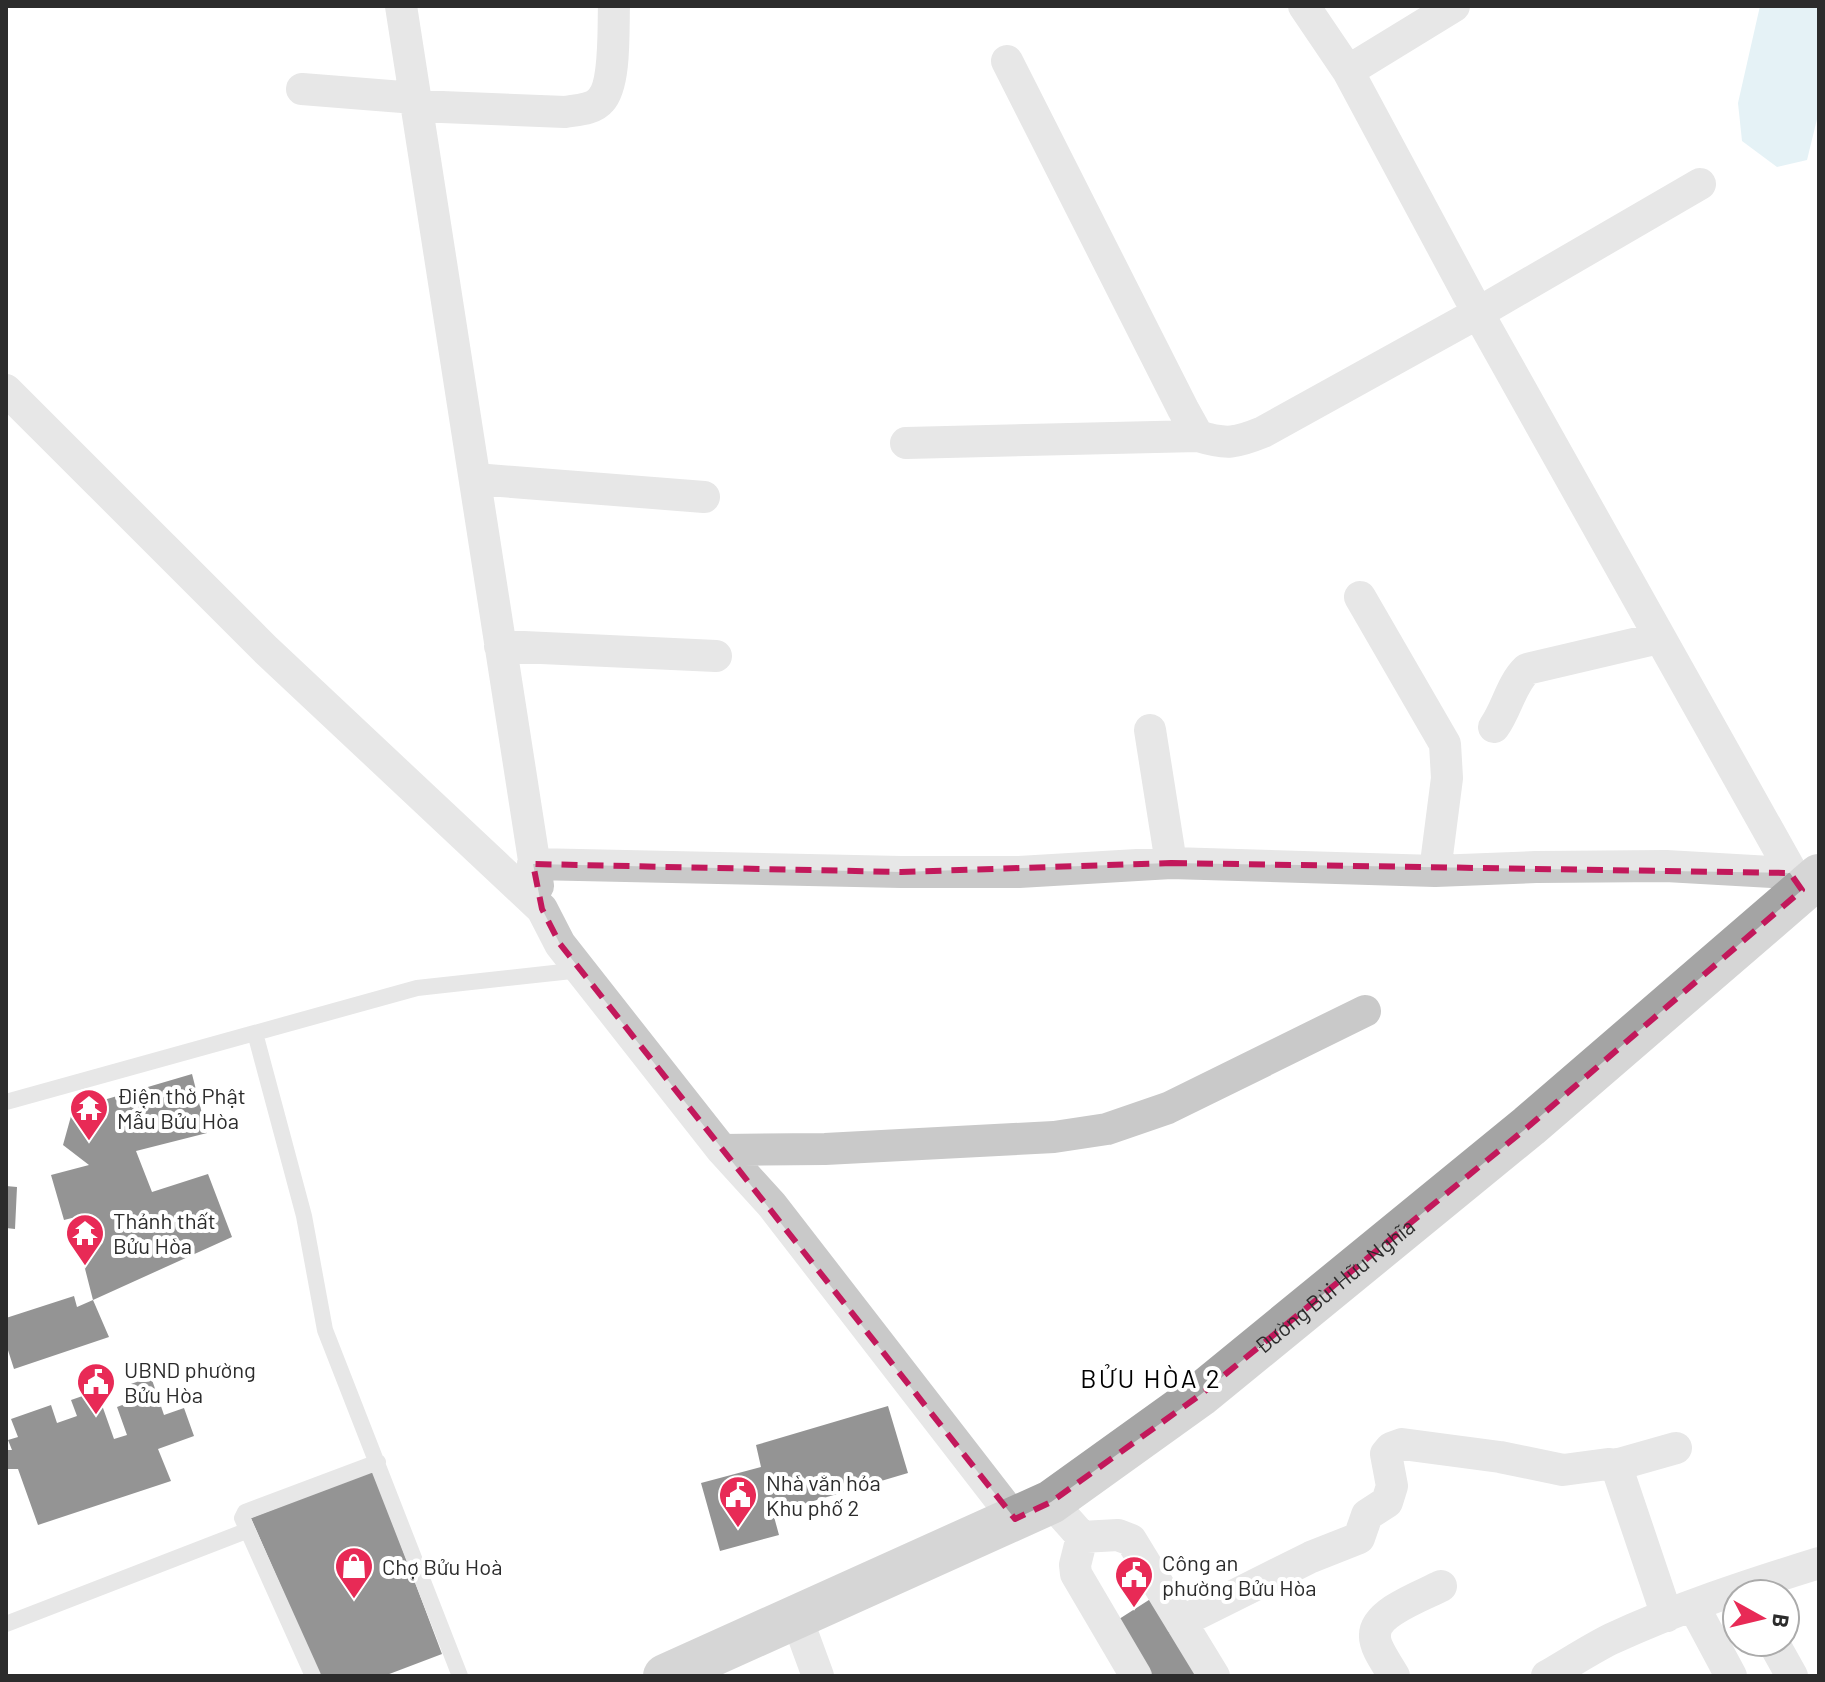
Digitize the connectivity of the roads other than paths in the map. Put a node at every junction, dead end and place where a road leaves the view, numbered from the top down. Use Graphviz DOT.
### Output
graph roads {
  1 [pos="401,6"];
  2 [pos="614,6"];
  3 [pos="1304,6"];
  4 [pos="1454,6"];
  5 [pos="1007,61"];
  6 [pos="1348,71"];
  7 [pos="302,89"];
  8 [pos="416,102"];
  9 [pos="1700,184"];
  10 [pos="1478,313"];
  11 [pos="6,390"];
  12 [pos="1198,436"];
  13 [pos="906,443"];
  14 [pos="475,479"];
  15 [pos="704,497"];
  16 [pos="1360,597"];
  17 [pos="1659,638"];
  18 [pos="500,646"];
  19 [pos="716,656"];
  20 [pos="1494,727"];
  21 [pos="1150,730"];
  22 [pos="1171,863"];
  23 [pos="533,864"];
  24 [pos="1435,871"];
  25 [pos="1804,880"];
  26 [pos="542,909"];
  27 [pos="581,970"];
  28 [pos="1365,1011"];
  29 [pos="255,1033"];
  30 [pos="6,1102"];
  31 [pos="722,1150"];
  32 [pos="1676,1448"];
  33 [pos="378,1462"];
  34 [pos="1616,1465"];
  35 [pos="1033,1511"];
  36 [pos="246,1531"];
  37 [pos="1082,1537"];
  38 [pos="1819,1563"];
  39 [pos="1777,1578"];
  40 [pos="1441,1586"];
  41 [pos="1721,1598"];
  42 [pos="1680,1611"];
  43 [pos="796,1616"];
  44 [pos="1181,1622"];
  45 [pos="6,1624"];
  46 [pos="1782,1658"];
  47 [pos="313,1676"];
  48 [pos="460,1676"];
  49 [pos="665,1676"];
  50 [pos="818,1676"];
  51 [pos="1136,1676"];
  52 [pos="1214,1676"];
  53 [pos="1394,1676"];
  54 [pos="1547,1676"];
  55 [pos="1731,1676"];
  56 [pos="1792,1676"];
  1 -- 8 [label="street"];
  2 -- 8 [label="street"];
  3 -- 6 [label="street"];
  4 -- 6 [label="street"];
  5 -- 12 [label="street"];
  6 -- 10 [label="street"];
  7 -- 8 [label="street"];
  8 -- 14 [label="street"];
  9 -- 10 [label="street"];
  10 -- 12 [label="street"];
  10 -- 17 [label="street"];
  11 -- 26 [label="street"];
  12 -- 13 [label="street"];
  14 -- 15 [label="street"];
  14 -- 18 [label="street"];
  16 -- 24 [label="street"];
  17 -- 20 [label="street"];
  17 -- 25 [label="street"];
  18 -- 19 [label="street"];
  18 -- 23 [label="street"];
  21 -- 22 [label="street"];
  22 -- 23 [label="street"];
  22 -- 24 [label="street"];
  23 -- 26 [label="street"];
  24 -- 25 [label="street"];
  25 -- 35 [label="main road, Đường Bùi Hữu Nghĩa"];
  26 -- 27 [label="street"];
  27 -- 29 [label="lane"];
  27 -- 31 [label="street"];
  28 -- 31 [label="street"];
  29 -- 30 [label="lane"];
  29 -- 33 [label="lane"];
  31 -- 35 [label="street"];
  32 -- 34 [label="street"];
  33 -- 36 [label="lane"];
  33 -- 48 [label="lane"];
  34 -- 42 [label="street"];
  34 -- 44 [label="street"];
  35 -- 37 [label="street"];
  35 -- 43 [label="main road, Đường Bùi Hữu Nghĩa"];
  36 -- 45 [label="lane"];
  36 -- 47 [label="lane"];
  37 -- 44 [label="street"];
  37 -- 51 [label="street"];
  38 -- 39 [label="street"];
  40 -- 53 [label="street"];
  41 -- 42 [label="street"];
  42 -- 54 [label="street"];
  42 -- 55 [label="street"];
  43 -- 49 [label="main road, Đường Bùi Hữu Nghĩa"];
  43 -- 50 [label="street"];
  44 -- 52 [label="street"];
  46 -- 56 [label="street"];
}
